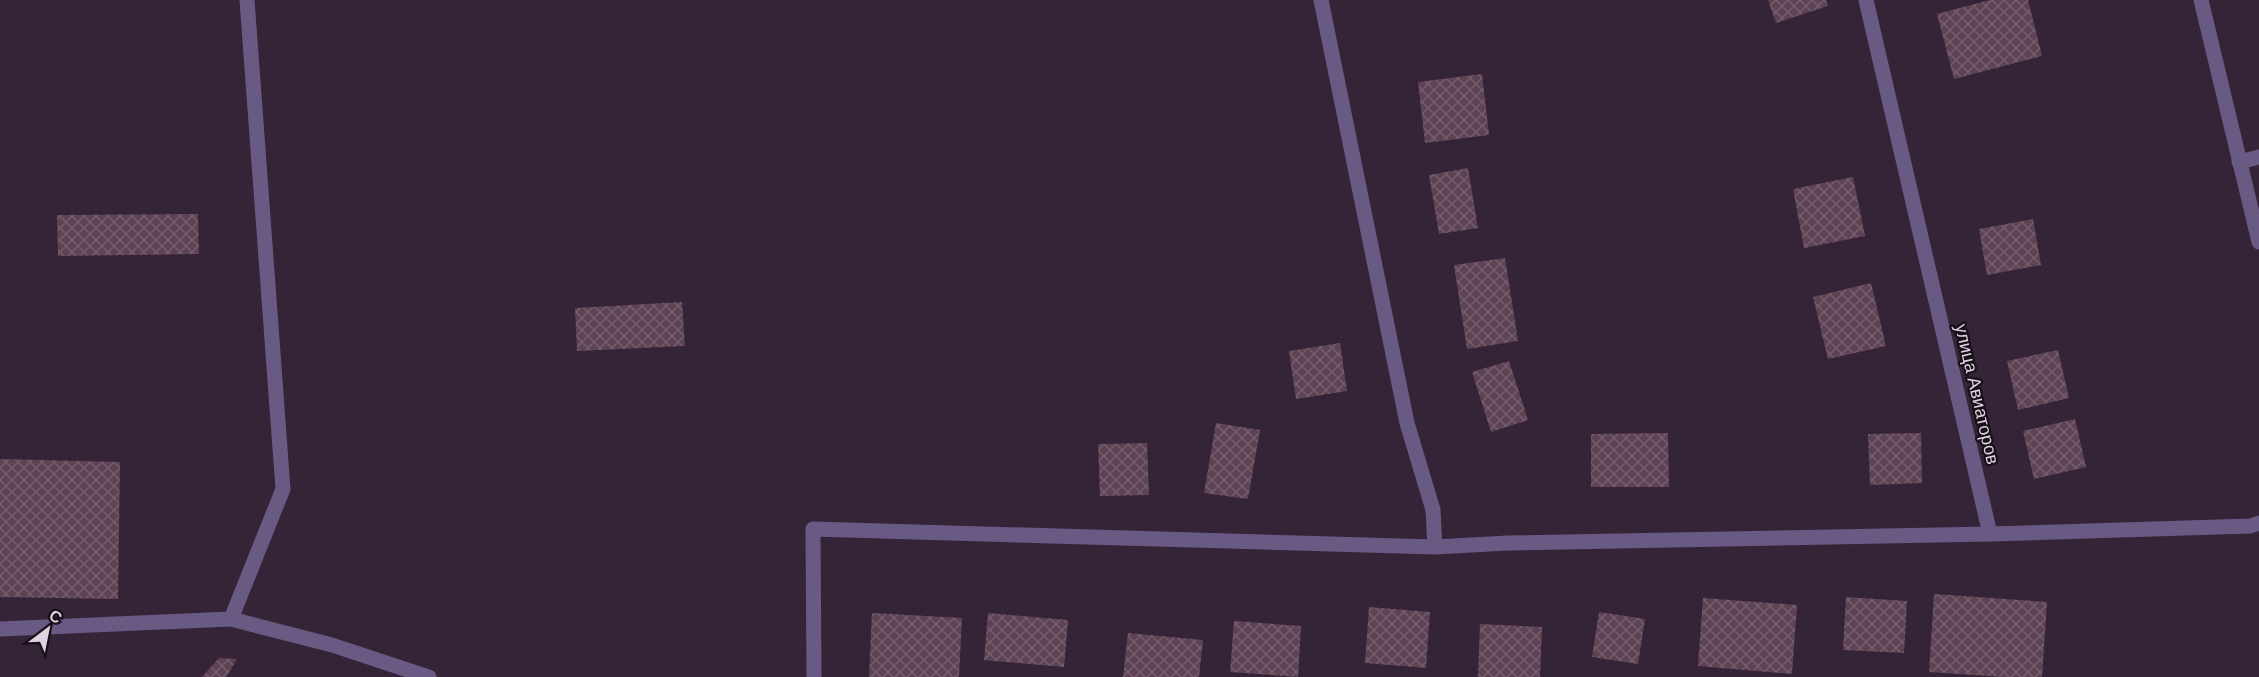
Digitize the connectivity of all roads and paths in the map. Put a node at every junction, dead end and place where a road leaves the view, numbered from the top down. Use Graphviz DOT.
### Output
graph roads {
  1 [pos="246,0"];
  2 [pos="1321,0"];
  3 [pos="1866,0"];
  4 [pos="2201,0"];
  5 [pos="2259,157"];
  6 [pos="2239,162"];
  7 [pos="2259,242"];
  8 [pos="2259,522"];
  9 [pos="1989,534"];
  10 [pos="1435,548"];
  11 [pos="231,619"];
  12 [pos="0,629"];
  13 [pos="429,677"];
  14 [pos="814,677"];
  1 -- 11 [label="street"];
  2 -- 10 [label="street"];
  3 -- 9 [label="street, улица Авиаторов"];
  4 -- 6 [label="street"];
  5 -- 6 [label="street"];
  6 -- 7 [label="street"];
  8 -- 9 [label="street"];
  9 -- 10 [label="street"];
  10 -- 14 [label="street"];
  11 -- 12 [label="street"];
  11 -- 13 [label="street"];
}
